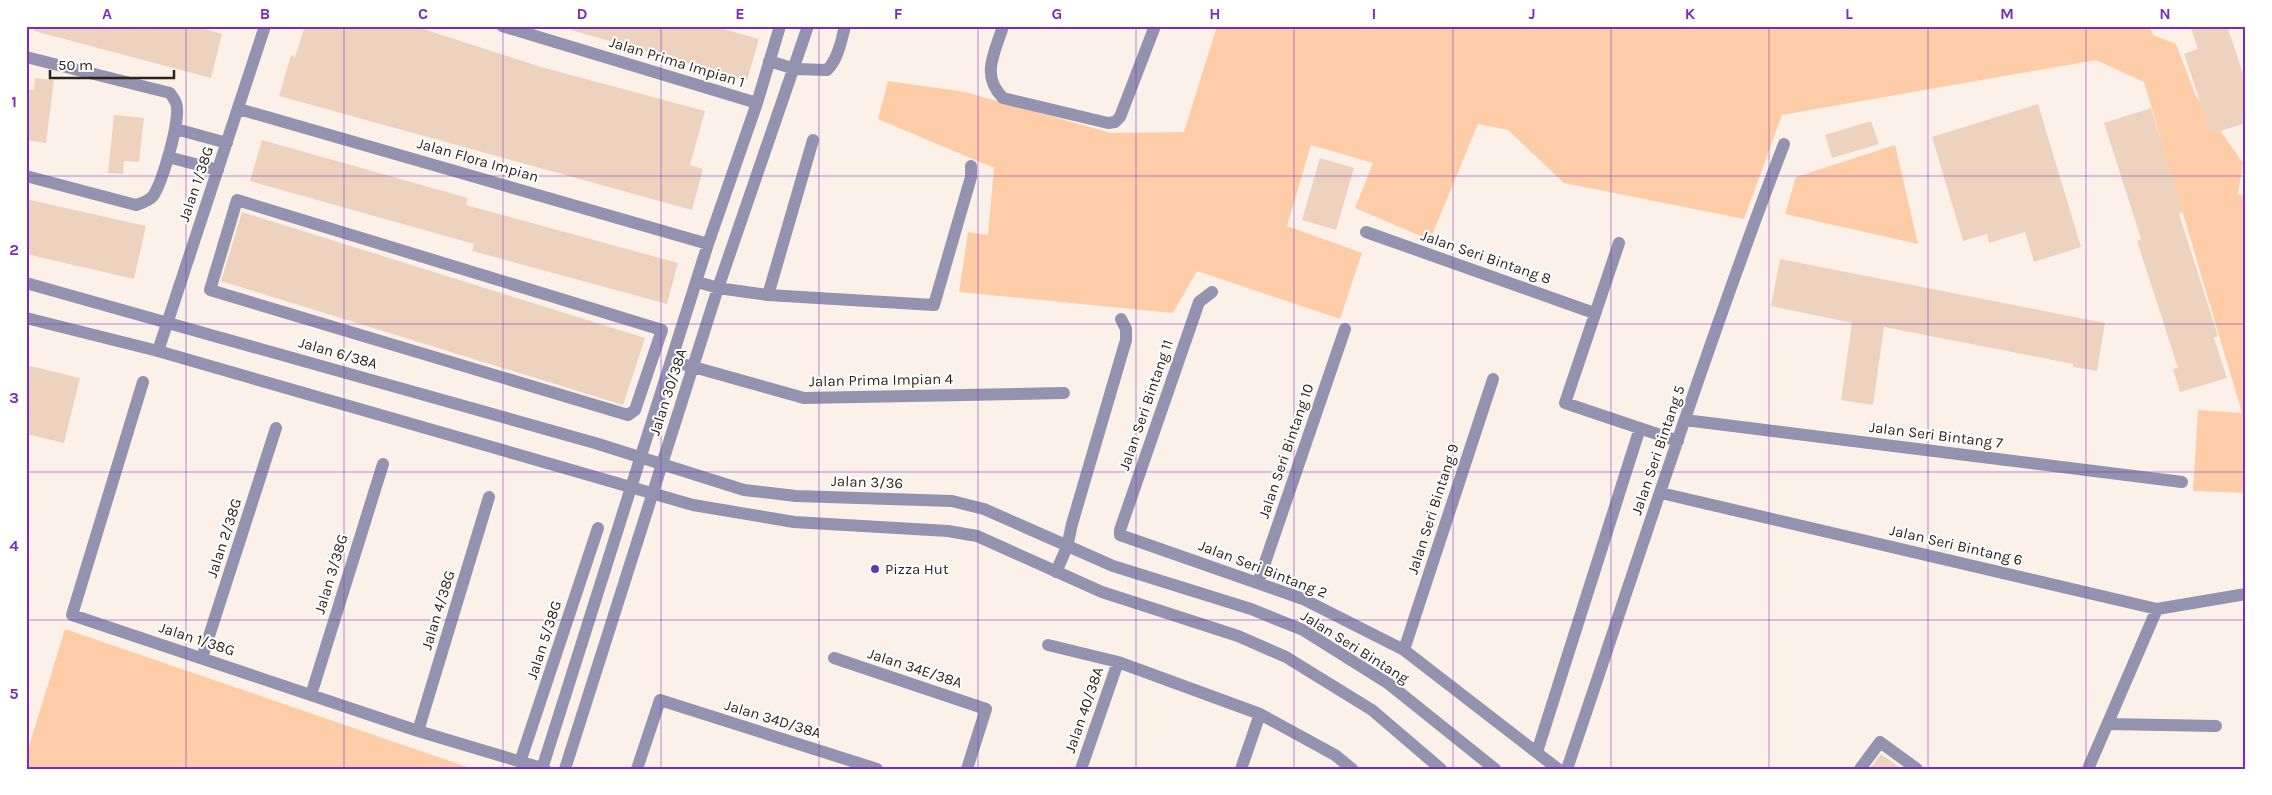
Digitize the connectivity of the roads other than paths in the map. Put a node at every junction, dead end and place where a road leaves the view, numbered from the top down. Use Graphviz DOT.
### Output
graph roads {
  1 [pos="265,26"];
  2 [pos="502,26"];
  3 [pos="780,26"];
  4 [pos="808,26"];
  5 [pos="845,26"];
  6 [pos="1003,26"];
  7 [pos="1155,26"];
  8 [pos="26,56"];
  9 [pos="768,61"];
  10 [pos="795,69"];
  11 [pos="757,103"];
  12 [pos="239,109"];
  13 [pos="176,129"];
  14 [pos="813,140"];
  15 [pos="227,143"];
  16 [pos="1784,144"];
  17 [pos="168,156"];
  18 [pos="971,166"];
  19 [pos="218,170"];
  20 [pos="26,176"];
  21 [pos="1366,232"];
  22 [pos="1619,243"];
  23 [pos="708,244"];
  24 [pos="698,282"];
  25 [pos="26,283"];
  26 [pos="718,288"];
  27 [pos="1212,292"];
  28 [pos="768,295"];
  29 [pos="1594,313"];
  30 [pos="26,318"];
  31 [pos="1121,319"];
  32 [pos="167,322"];
  33 [pos="1346,329"];
  34 [pos="662,330"];
  35 [pos="681,336"];
  36 [pos="158,351"];
  37 [pos="672,361"];
  38 [pos="693,367"];
  39 [pos="1494,379"];
  40 [pos="143,382"];
  41 [pos="1064,393"];
  42 [pos="1685,420"];
  43 [pos="276,428"];
  44 [pos="1640,428"];
  45 [pos="1678,441"];
  46 [pos="641,458"];
  47 [pos="383,464"];
  48 [pos="661,464"];
  49 [pos="2182,482"];
  50 [pos="632,486"];
  51 [pos="652,493"];
  52 [pos="1661,493"];
  53 [pos="489,497"];
  54 [pos="598,528"];
  55 [pos="1120,535"];
  56 [pos="1067,547"];
  57 [pos="1056,572"];
  58 [pos="1258,583"];
  59 [pos="2246,594"];
  60 [pos="2157,609"];
  61 [pos="1048,645"];
  62 [pos="1404,650"];
  63 [pos="202,658"];
  64 [pos="834,658"];
  65 [pos="1118,662"];
  66 [pos="572,675"];
  67 [pos="593,681"];
  68 [pos="311,695"];
  69 [pos="1260,714"];
  70 [pos="2110,724"];
  71 [pos="2216,726"];
  72 [pos="418,731"];
  73 [pos="1537,752"];
  74 [pos="520,762"];
  75 [pos="543,769"];
  76 [pos="565,769"];
  77 [pos="637,769"];
  78 [pos="877,769"];
  79 [pos="967,769"];
  80 [pos="1081,769"];
  81 [pos="1241,769"];
  82 [pos="1352,769"];
  83 [pos="1441,769"];
  84 [pos="1495,769"];
  85 [pos="1558,769"];
  86 [pos="1568,769"];
  87 [pos="1860,769"];
  88 [pos="1917,769"];
  89 [pos="2088,769"];
  1 -- 12 [label="street, Jalan 1/38G"];
  2 -- 11 [label="street, Jalan Prima Impian 1"];
  3 -- 9 [label="street, Jalan 30/38A"];
  4 -- 10 [label="street, Jalan 30/38A"];
  5 -- 10 [label="street"];
  6 -- 7 [label="street"];
  8 -- 13 [label="street"];
  9 -- 10 [label="street"];
  9 -- 11 [label="street, Jalan 30/38A"];
  10 -- 26 [label="street, Jalan 30/38A"];
  11 -- 23 [label="street, Jalan 30/38A"];
  12 -- 15 [label="street, Jalan 1/38G"];
  12 -- 23 [label="street, Jalan Flora Impian"];
  13 -- 15 [label="street"];
  13 -- 17 [label="street"];
  14 -- 28 [label="street"];
  15 -- 19 [label="street, Jalan 1/38G"];
  16 -- 42 [label="street, Jalan Seri Bintang 5"];
  17 -- 19 [label="street"];
  17 -- 20 [label="street"];
  18 -- 28 [label="street"];
  19 -- 32 [label="street, Jalan 1/38G"];
  21 -- 29 [label="street, Jalan Seri Bintang 8"];
  22 -- 29 [label="street"];
  23 -- 24 [label="street, Jalan 30/38A"];
  24 -- 26 [label="street"];
  24 -- 35 [label="street, Jalan 30/38A"];
  25 -- 32 [label="street, Jalan 6/38A"];
  26 -- 28 [label="street"];
  26 -- 38 [label="street, Jalan 30/38A"];
  27 -- 55 [label="street, Jalan Seri Bintang 11"];
  29 -- 44 [label="street"];
  30 -- 36 [label="street"];
  31 -- 56 [label="street"];
  32 -- 36 [label="street, Jalan 1/38G"];
  32 -- 46 [label="street, Jalan 6/38A"];
  33 -- 58 [label="street, Jalan Seri Bintang 10"];
  34 -- 34 [label="street"];
  34 -- 35 [label="street"];
  35 -- 37 [label="street, Jalan 30/38A"];
  36 -- 50 [label="street"];
  37 -- 38 [label="street, Jalan Prima Impian 4"];
  37 -- 46 [label="street, Jalan 30/38A"];
  38 -- 41 [label="street, Jalan Prima Impian 4"];
  38 -- 48 [label="street, Jalan 30/38A"];
  39 -- 62 [label="street, Jalan Seri Bintang 9"];
  40 -- 63 [label="street, Jalan 1/38G"];
  42 -- 45 [label="street, Jalan Seri Bintang 5"];
  42 -- 49 [label="street, Jalan Seri Bintang 7"];
  43 -- 63 [label="street, Jalan 2/38G"];
  44 -- 45 [label="street"];
  44 -- 73 [label="street"];
  45 -- 52 [label="street, Jalan Seri Bintang 5"];
  46 -- 48 [label="street, Jalan 6/38A"];
  46 -- 50 [label="street, Jalan 30/38A"];
  47 -- 68 [label="street, Jalan 3/38G"];
  48 -- 51 [label="street, Jalan 30/38A"];
  48 -- 56 [label="street, Jalan 3/36"];
  50 -- 51 [label="street"];
  50 -- 66 [label="street, Jalan 30/38A"];
  51 -- 57 [label="street"];
  51 -- 67 [label="street, Jalan 30/38A"];
  52 -- 60 [label="street, Jalan Seri Bintang 6"];
  52 -- 86 [label="street, Jalan Seri Bintang 5"];
  53 -- 72 [label="street, Jalan 4/38G"];
  54 -- 74 [label="street, Jalan 5/38G"];
  55 -- 58 [label="street, Jalan Seri Bintang 2"];
  56 -- 57 [label="street"];
  56 -- 84 [label="street, Jalan Seri Bintang"];
  57 -- 83 [label="street"];
  58 -- 62 [label="street, Jalan Seri Bintang 2"];
  59 -- 60 [label="street, Jalan Seri Bintang 6"];
  60 -- 70 [label="street"];
  61 -- 65 [label="street"];
  62 -- 73 [label="street, Jalan Seri Bintang 2"];
  63 -- 68 [label="street, Jalan 1/38G"];
  64 -- 79 [label="street, Jalan 34E/38A"];
  65 -- 69 [label="street"];
  65 -- 80 [label="street, Jalan 40/38A"];
  66 -- 67 [label="street"];
  66 -- 75 [label="street, Jalan 30/38A"];
  67 -- 76 [label="street, Jalan 30/38A"];
  68 -- 72 [label="street, Jalan 1/38G"];
  69 -- 81 [label="street"];
  69 -- 82 [label="street"];
  70 -- 71 [label="street"];
  70 -- 89 [label="street"];
  72 -- 74 [label="street, Jalan 1/38G"];
  73 -- 85 [label="street, Jalan Seri Bintang 2"];
  74 -- 75 [label="street, Jalan 1/38G"];
  77 -- 78 [label="street, Jalan 34D/38A"];
  87 -- 88 [label="street"];
}
